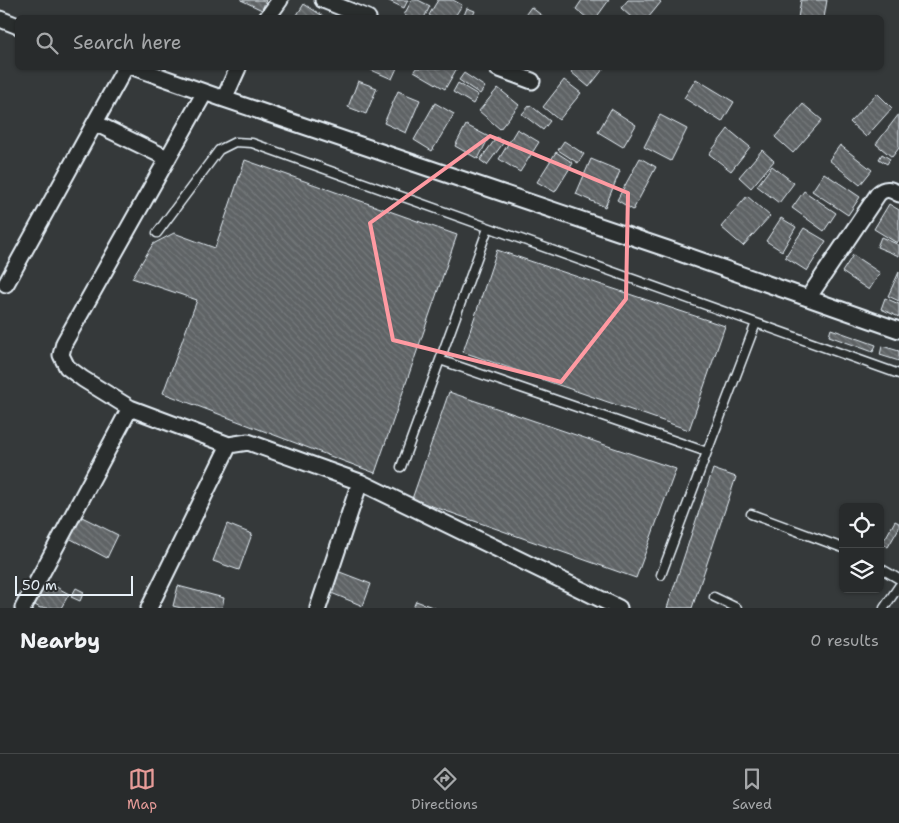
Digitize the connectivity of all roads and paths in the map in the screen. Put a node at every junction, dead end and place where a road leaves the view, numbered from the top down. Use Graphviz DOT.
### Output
graph roads {
  1 [pos="280,0"];
  2 [pos="323,0"];
  3 [pos="269,15"];
  4 [pos="360,15"];
  5 [pos="0,19"];
  6 [pos="15,25"];
  7 [pos="124,70"];
  8 [pos="142,70"];
  9 [pos="237,70"];
  10 [pos="502,70"];
  11 [pos="532,81"];
  12 [pos="205,92"];
  13 [pos="224,99"];
  14 [pos="94,123"];
  15 [pos="167,158"];
  16 [pos="899,194"];
  17 [pos="488,228"];
  18 [pos="157,233"];
  19 [pos="6,284"];
  20 [pos="808,298"];
  21 [pos="756,323"];
  22 [pos="899,330"];
  23 [pos="440,360"];
  24 [pos="899,374"];
  25 [pos="130,408"];
  26 [pos="229,445"];
  27 [pos="707,452"];
  28 [pos="401,467"];
  29 [pos="360,482"];
  30 [pos="751,514"];
  31 [pos="839,547"];
  32 [pos="884,570"];
  33 [pos="661,575"];
  34 [pos="899,579"];
  35 [pos="899,586"];
  36 [pos="714,597"];
  37 [pos="24,608"];
  38 [pos="149,608"];
  39 [pos="318,608"];
  40 [pos="619,608"];
  41 [pos="737,608"];
  42 [pos="884,608"];
  1 -- 3 [label="street"];
  2 -- 4 [label="street"];
  5 -- 6 [label="street"];
  7 -- 14 [label="street"];
  8 -- 12 [label="street"];
  9 -- 13 [label="street"];
  10 -- 11 [label="street"];
  12 -- 13 [label="street"];
  12 -- 15 [label="street"];
  13 -- 20 [label="street"];
  14 -- 15 [label="street"];
  14 -- 19 [label="street"];
  15 -- 25 [label="street"];
  16 -- 20 [label="street"];
  17 -- 18 [label="lane"];
  17 -- 21 [label="lane"];
  17 -- 23 [label="lane"];
  20 -- 22 [label="street"];
  21 -- 24 [label="lane"];
  21 -- 27 [label="lane"];
  23 -- 27 [label="lane"];
  23 -- 28 [label="lane"];
  25 -- 26 [label="street"];
  25 -- 37 [label="street"];
  26 -- 29 [label="street"];
  26 -- 38 [label="street"];
  27 -- 33 [label="lane"];
  29 -- 39 [label="street"];
  29 -- 40 [label="street"];
  30 -- 31 [label="lane"];
  32 -- 34 [label="lane"];
  35 -- 42 [label="lane"];
  36 -- 41 [label="lane"];
}
